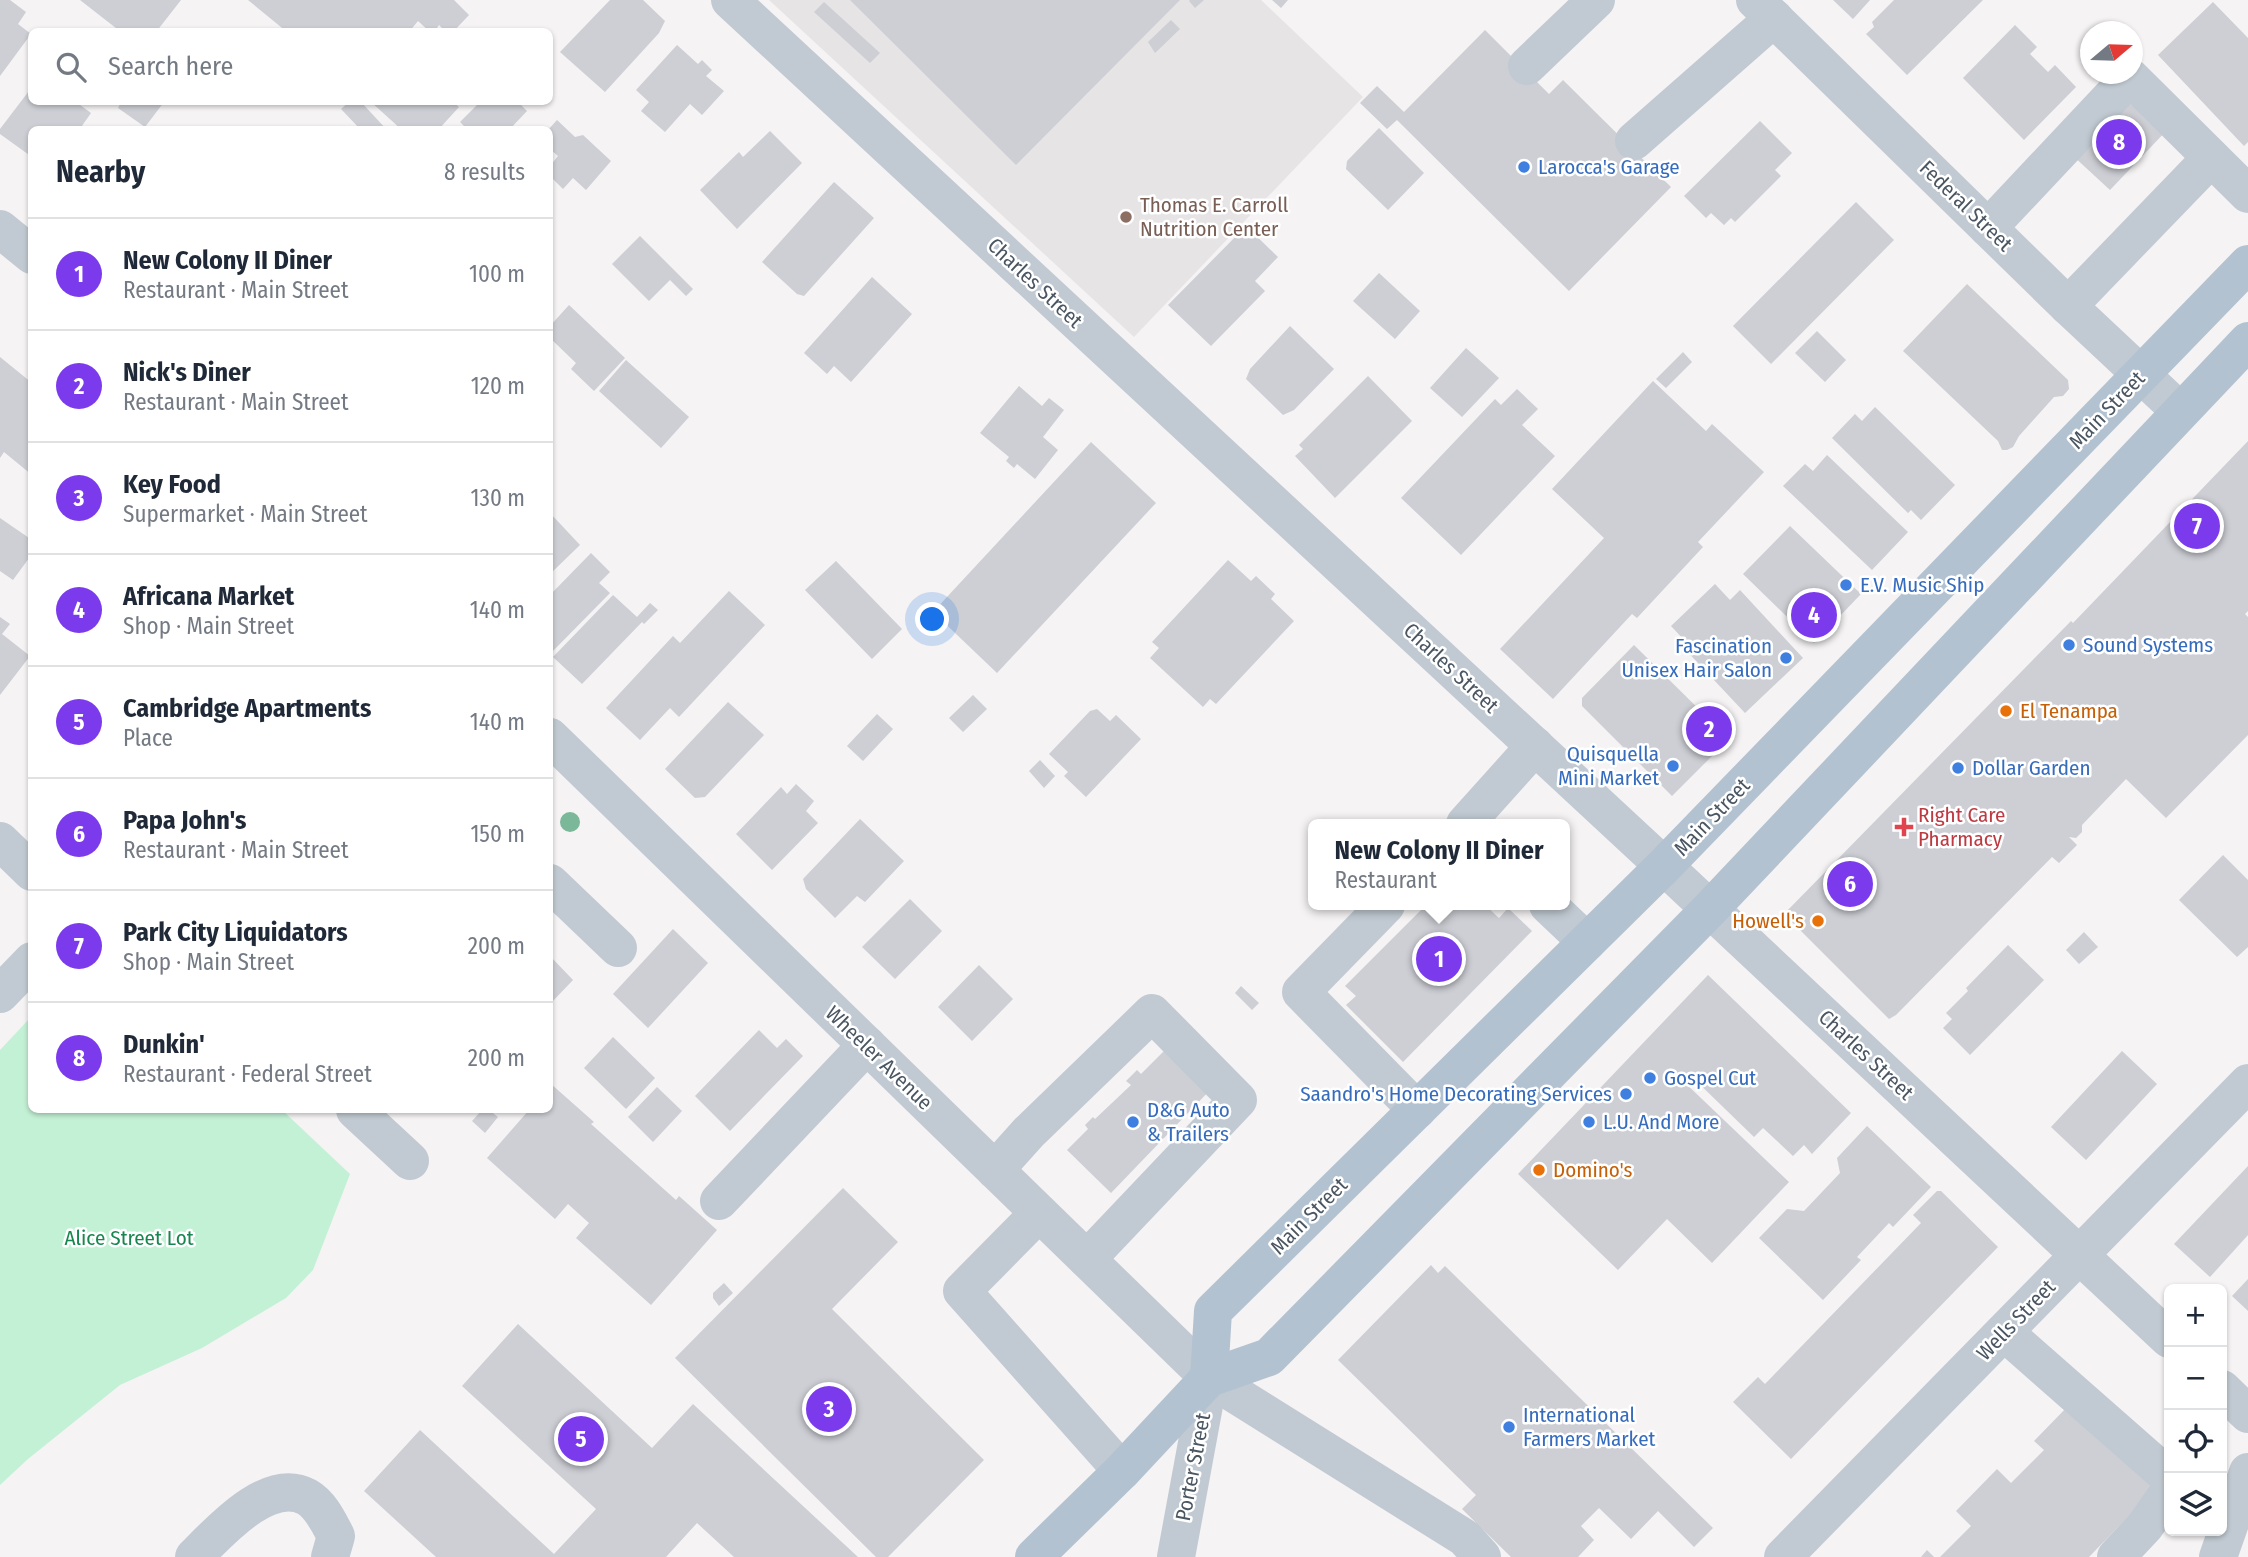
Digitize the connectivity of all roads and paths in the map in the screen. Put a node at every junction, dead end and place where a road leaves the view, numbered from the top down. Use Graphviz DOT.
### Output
graph roads {
  1 [pos="730,0"];
  2 [pos="1596,0"];
  3 [pos="1764,9"];
  4 [pos="1527,66"];
  5 [pos="1634,141"];
  6 [pos="2211,158"];
  7 [pos="2248,194"];
  8 [pos="1988,228"];
  9 [pos="0,229"];
  10 [pos="28,252"];
  11 [pos="2248,264"];
  12 [pos="2068,306"];
  13 [pos="2248,341"];
  14 [pos="2140,376"];
  15 [pos="2180,411"];
  16 [pos="553,740"];
  17 [pos="1535,746"];
  18 [pos="1469,819"];
  19 [pos="0,841"];
  20 [pos="1664,866"];
  21 [pos="28,868"];
  22 [pos="553,886"];
  23 [pos="1710,909"];
  24 [pos="1382,910"];
  25 [pos="1553,910"];
  26 [pos="1587,942"];
  27 [pos="618,948"];
  28 [pos="28,965"];
  29 [pos="0,994"];
  30 [pos="867,1045"];
  31 [pos="2248,1083"];
  32 [pos="1417,1110"];
  33 [pos="358,1113"];
  34 [pos="410,1161"];
  35 [pos="995,1170"];
  36 [pos="719,1201"];
  37 [pos="1040,1213"];
  38 [pos="2080,1255"];
  39 [pos="1087,1259"];
  40 [pos="2004,1332"];
  41 [pos="2164,1334"];
  42 [pos="1209,1378"];
  43 [pos="2227,1394"];
  44 [pos="2248,1414"];
  45 [pos="1122,1471"];
  46 [pos="2248,1472"];
  47 [pos="2164,1473"];
  48 [pos="2164,1499"];
  49 [pos="194,1557"];
  50 [pos="330,1557"];
  51 [pos="1034,1557"];
  52 [pos="1176,1557"];
  53 [pos="1482,1557"];
  54 [pos="1783,1557"];
  55 [pos="2116,1557"];
  56 [pos="2218,1557"];
  1 -- 17 [label="street, Charles Street"];
  2 -- 4 [label="street"];
  3 -- 5 [label="street"];
  3 -- 8 [label="street, Federal Street"];
  6 -- 7 [label="street"];
  6 -- 8 [label="street"];
  6 -- 12 [label="street"];
  8 -- 12 [label="street, Federal Street"];
  9 -- 10 [label="street"];
  11 -- 14 [label="main road, Main Street"];
  12 -- 14 [label="street, Federal Street"];
  13 -- 15 [label="main road"];
  14 -- 15 [label="street, Federal Street"];
  14 -- 20 [label="main road, Main Street"];
  15 -- 23 [label="main road"];
  16 -- 30 [label="street, Wheeler Avenue"];
  17 -- 18 [label="street"];
  17 -- 20 [label="street, Charles Street"];
  19 -- 21 [label="street"];
  20 -- 23 [label="street, Charles Street"];
  20 -- 26 [label="main road, Main Street"];
  22 -- 27 [label="street"];
  23 -- 38 [label="street, Charles Street"];
  23 -- 42 [label="main road"];
  24 -- 32 [label="street"];
  25 -- 26 [label="street"];
  26 -- 32 [label="main road, Main Street"];
  28 -- 29 [label="street"];
  30 -- 35 [label="street, Wheeler Avenue"];
  30 -- 36 [label="street"];
  31 -- 38 [label="street, Wells Street"];
  32 -- 42 [label="main road, Main Street"];
  33 -- 34 [label="street"];
  35 -- 37 [label="street, Wheeler Avenue"];
  35 -- 39 [label="street"];
  37 -- 39 [label="street, Wheeler Avenue"];
  37 -- 45 [label="street"];
  38 -- 40 [label="street, Wells Street"];
  38 -- 41 [label="street, Charles Street"];
  39 -- 42 [label="street, Wheeler Avenue"];
  40 -- 47 [label="street"];
  40 -- 54 [label="street, Wells Street"];
  42 -- 45 [label="main road"];
  42 -- 52 [label="street, Porter Street"];
  42 -- 53 [label="street, Wheeler Avenue"];
  43 -- 44 [label="street"];
  45 -- 51 [label="main road"];
  46 -- 56 [label="street"];
  48 -- 55 [label="street"];
  49 -- 50 [label="street"];
}
